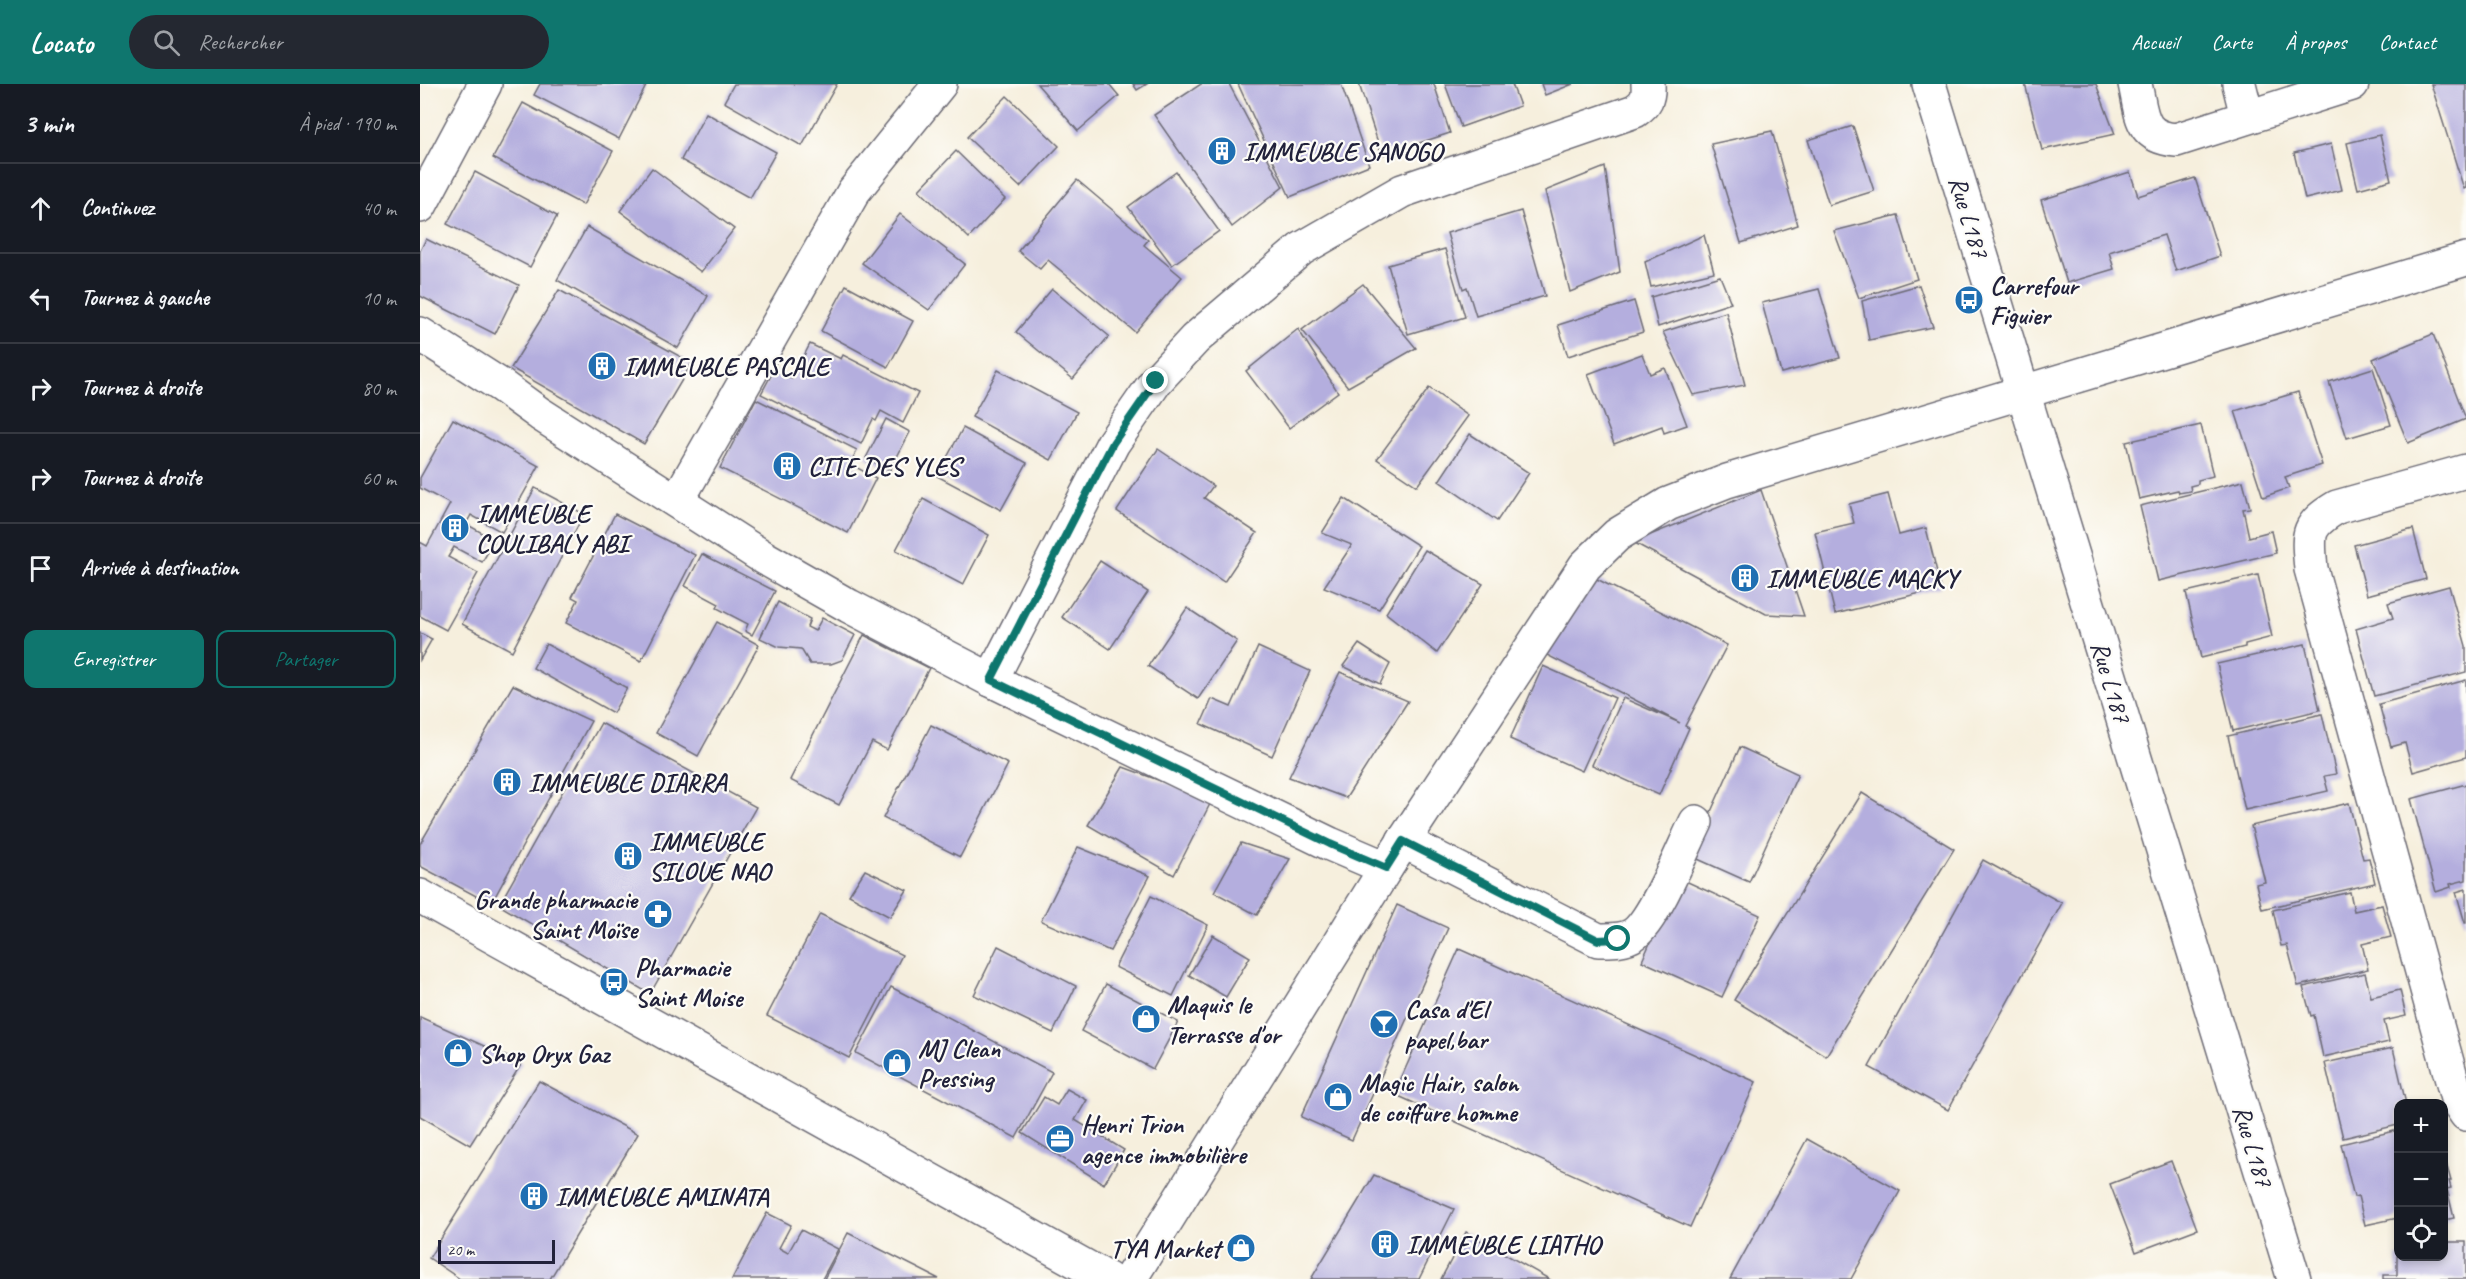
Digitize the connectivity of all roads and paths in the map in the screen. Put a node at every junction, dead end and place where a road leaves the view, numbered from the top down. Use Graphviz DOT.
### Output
graph roads {
  1 [pos="485,84"];
  2 [pos="940,84"];
  3 [pos="1648,84"];
  4 [pos="1929,84"];
  5 [pos="2135,84"];
  6 [pos="2239,84"];
  7 [pos="2352,84"];
  8 [pos="2247,116"];
  9 [pos="420,206"];
  10 [pos="2466,259"];
  11 [pos="420,334"];
  12 [pos="2022,391"];
  13 [pos="2466,471"];
  14 [pos="677,501"];
  15 [pos="991,680"];
  16 [pos="1696,822"];
  17 [pos="1403,841"];
  18 [pos="1386,868"];
  19 [pos="420,896"];
  20 [pos="2466,1114"];
  21 [pos="1108,1279"];
  22 [pos="1130,1279"];
  23 [pos="2294,1279"];
  1 -- 9 [label="street"];
  2 -- 14 [label="street"];
  3 -- 15 [label="street"];
  4 -- 12 [label="street, Rue L187"];
  5 -- 8 [label="street"];
  6 -- 8 [label="street"];
  7 -- 8 [label="street"];
  10 -- 12 [label="street"];
  11 -- 14 [label="street"];
  12 -- 17 [label="street"];
  12 -- 23 [label="street, Rue L187"];
  13 -- 20 [label="street"];
  14 -- 15 [label="street"];
  15 -- 18 [label="street"];
  16 -- 17 [label="street"];
  17 -- 18 [label="street"];
  18 -- 22 [label="street"];
  19 -- 21 [label="street"];
}
